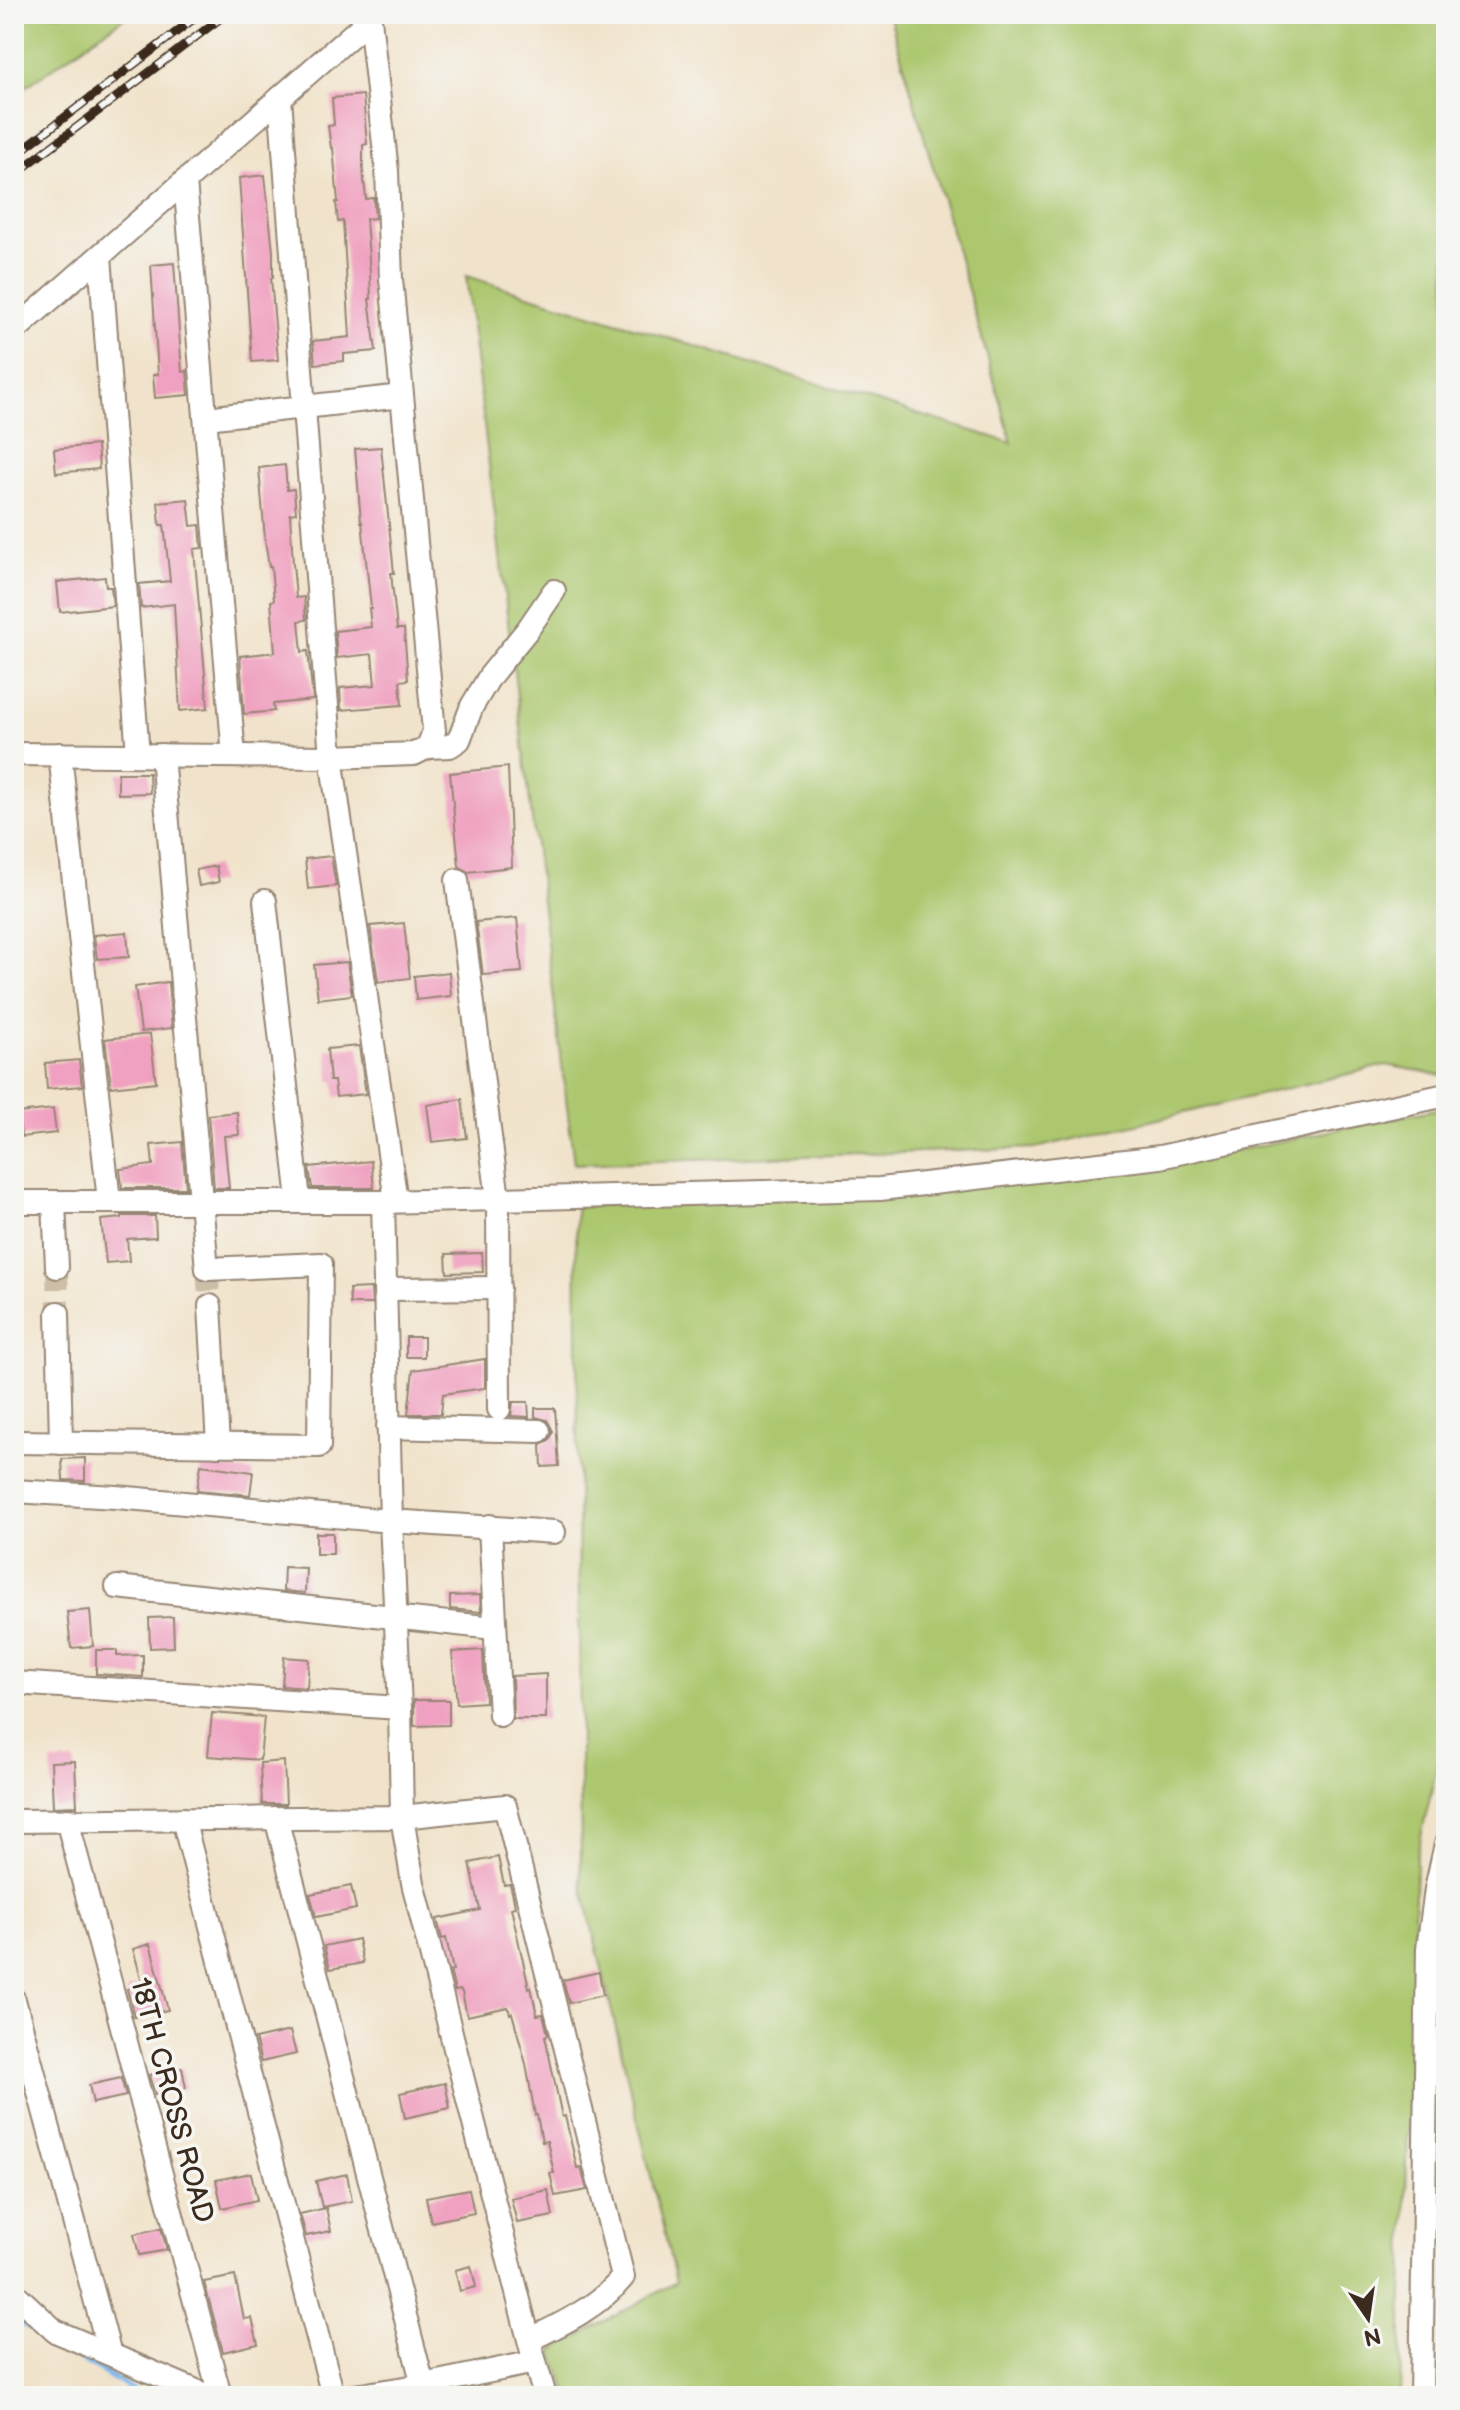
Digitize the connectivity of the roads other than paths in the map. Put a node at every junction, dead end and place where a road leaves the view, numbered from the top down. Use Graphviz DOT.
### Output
graph roads {
  1 [pos="280,98"];
  2 [pos="185,181"];
  3 [pos="100,256"];
  4 [pos="14,331"];
  5 [pos="402,396"];
  6 [pos="304,408"];
  7 [pos="206,418"];
  8 [pos="554,591"];
  9 [pos="428,747"];
  10 [pos="14,754"];
  11 [pos="60,754"];
  12 [pos="138,755"];
  13 [pos="162,755"];
  14 [pos="234,756"];
  15 [pos="331,757"];
  16 [pos="457,880"];
  17 [pos="265,901"];
  18 [pos="1446,1095"];
  19 [pos="498,1199"];
  20 [pos="299,1200"];
  21 [pos="109,1201"];
  22 [pos="390,1201"];
  23 [pos="14,1202"];
  24 [pos="201,1202"];
  25 [pos="54,1203"];
  26 [pos="57,1267"];
  27 [pos="499,1288"];
  28 [pos="385,1289"];
  29 [pos="210,1306"];
  30 [pos="58,1313"];
  31 [pos="499,1409"];
  32 [pos="388,1427"];
  33 [pos="539,1431"];
  34 [pos="14,1442"];
  35 [pos="61,1443"];
  36 [pos="218,1445"];
  37 [pos="14,1491"];
  38 [pos="391,1521"];
  39 [pos="490,1526"];
  40 [pos="554,1532"];
  41 [pos="117,1587"];
  42 [pos="395,1618"];
  43 [pos="494,1628"];
  44 [pos="14,1683"];
  45 [pos="400,1708"];
  46 [pos="500,1715"];
  47 [pos="402,1817"];
  48 [pos="276,1818"];
  49 [pos="183,1819"];
  50 [pos="67,1820"];
  51 [pos="14,1821"];
  52 [pos="1446,1844"];
  53 [pos="14,2000"];
  54 [pos="14,2293"];
  55 [pos="532,2351"];
  56 [pos="110,2354"];
  57 [pos="423,2385"];
  58 [pos="208,2396"];
  59 [pos="220,2396"];
  60 [pos="333,2396"];
  61 [pos="354,2396"];
  62 [pos="545,2396"];
  63 [pos="1421,2396"];
  1 -- 2 [label="street"];
  1 -- 5 [label="street"];
  1 -- 6 [label="street"];
  2 -- 3 [label="street"];
  2 -- 7 [label="street"];
  3 -- 4 [label="street"];
  3 -- 12 [label="street"];
  5 -- 6 [label="street"];
  5 -- 9 [label="street"];
  6 -- 7 [label="street"];
  6 -- 15 [label="street"];
  7 -- 14 [label="street"];
  8 -- 9 [label="street"];
  9 -- 15 [label="street"];
  10 -- 11 [label="street"];
  11 -- 12 [label="street"];
  11 -- 21 [label="street"];
  12 -- 13 [label="street"];
  13 -- 14 [label="street"];
  13 -- 24 [label="street"];
  14 -- 15 [label="street"];
  15 -- 22 [label="street"];
  16 -- 19 [label="street"];
  17 -- 20 [label="street"];
  18 -- 19 [label="street"];
  19 -- 22 [label="street"];
  19 -- 27 [label="street"];
  20 -- 22 [label="street"];
  20 -- 24 [label="street"];
  21 -- 24 [label="street"];
  21 -- 25 [label="street"];
  22 -- 28 [label="street"];
  23 -- 25 [label="street"];
  24 -- 36 [label="street"];
  25 -- 26 [label="street"];
  27 -- 28 [label="street"];
  27 -- 31 [label="street"];
  28 -- 32 [label="street"];
  29 -- 36 [label="street"];
  30 -- 35 [label="street"];
  32 -- 33 [label="street"];
  32 -- 38 [label="street"];
  34 -- 35 [label="street"];
  35 -- 36 [label="street"];
  37 -- 38 [label="street"];
  38 -- 39 [label="street"];
  38 -- 42 [label="street"];
  39 -- 40 [label="street"];
  39 -- 43 [label="street"];
  41 -- 42 [label="street"];
  42 -- 43 [label="street"];
  42 -- 45 [label="street"];
  43 -- 46 [label="street"];
  44 -- 45 [label="street"];
  45 -- 47 [label="street"];
  47 -- 48 [label="street"];
  47 -- 55 [label="street"];
  47 -- 55 [label="street"];
  48 -- 49 [label="street"];
  48 -- 57 [label="street"];
  49 -- 50 [label="street"];
  49 -- 60 [label="street"];
  50 -- 51 [label="street"];
  50 -- 59 [label="street, 18TH CROSS ROAD"];
  52 -- 63 [label="street"];
  53 -- 56 [label="street"];
  54 -- 56 [label="street"];
  55 -- 57 [label="street"];
  55 -- 62 [label="street"];
  56 -- 58 [label="street"];
  57 -- 61 [label="street"];
}
